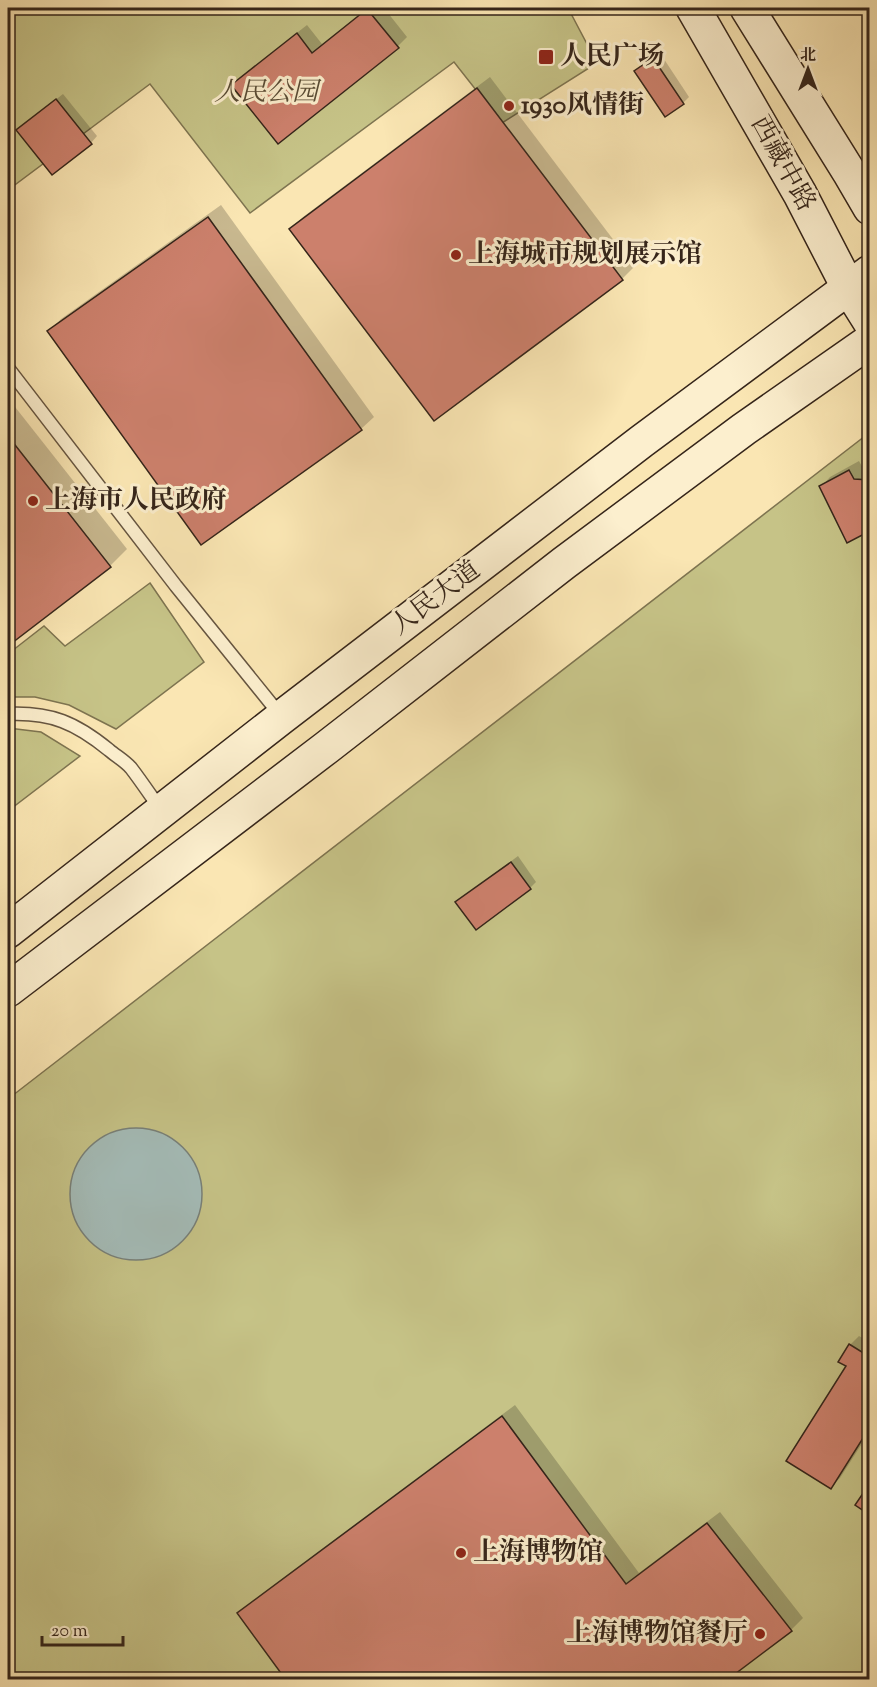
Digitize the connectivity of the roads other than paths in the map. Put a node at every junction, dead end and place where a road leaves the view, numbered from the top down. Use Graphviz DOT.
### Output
graph roads {
  1 [pos="693,8"];
  2 [pos="747,8"];
  3 [pos="859,167"];
  4 [pos="800,194"];
  5 [pos="870,208"];
  6 [pos="859,279"];
  7 [pos="870,322"];
  8 [pos="870,341"];
  9 [pos="8,368"];
  10 [pos="8,714"];
  11 [pos="282,717"];
  12 [pos="162,812"];
  13 [pos="8,931"];
  14 [pos="8,990"];
  1 -- 4 [label="street, 西藏中路"];
  2 -- 3 [label="street, 西藏中路"];
  3 -- 4 [label="street"];
  3 -- 5 [label="street, 西藏中路"];
  4 -- 6 [label="street, 西藏中路"];
  6 -- 7 [label="street, 西藏中路"];
  6 -- 11 [label="street, 人民大道"];
  8 -- 14 [label="street, 人民大道"];
  9 -- 11 [label="lane"];
  10 -- 12 [label="lane"];
  11 -- 12 [label="street, 人民大道"];
  12 -- 13 [label="street, 人民大道"];
}
